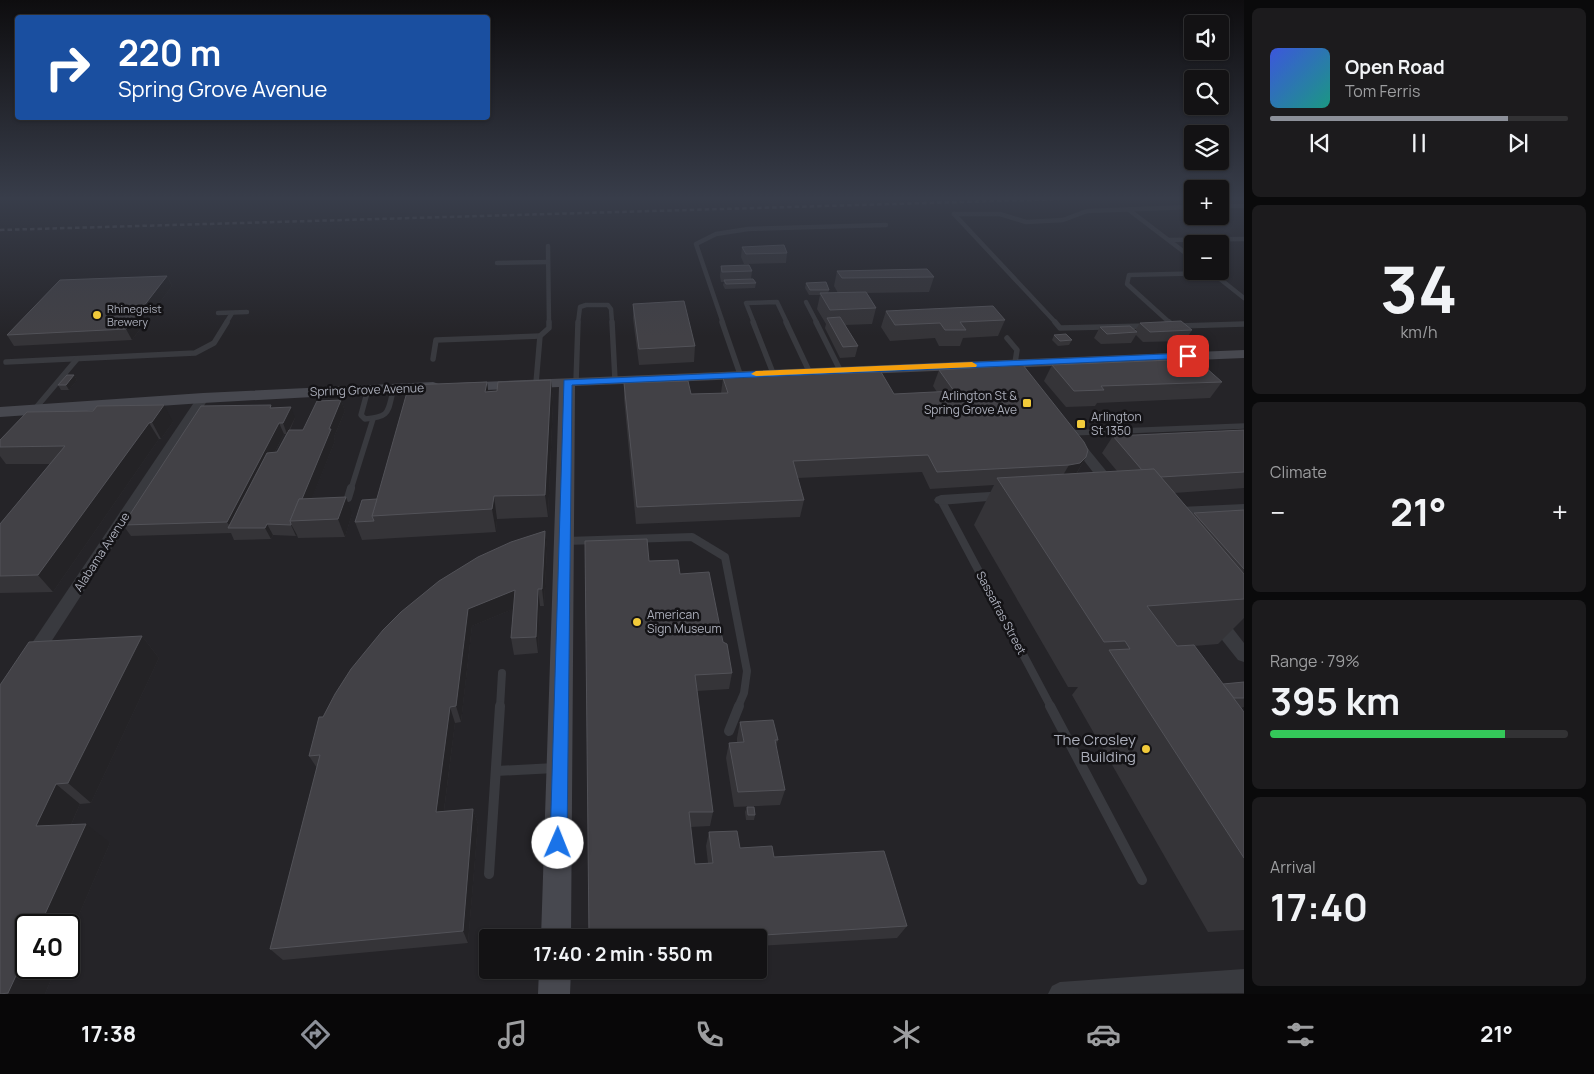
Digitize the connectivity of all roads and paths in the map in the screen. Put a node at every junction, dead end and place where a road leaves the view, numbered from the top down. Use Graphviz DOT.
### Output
graph roads {
  1 [pos="697,243"];
  2 [pos="981,243"];
  3 [pos="1173,243"];
  4 [pos="548,246"];
  5 [pos="1184,252"];
  6 [pos="548,262"];
  7 [pos="497,264"];
  8 [pos="1184,273"];
  9 [pos="1221,280"];
  10 [pos="1244,298"];
  11 [pos="806,302"];
  12 [pos="247,312"];
  13 [pos="218,313"];
  14 [pos="232,313"];
  15 [pos="1244,324"];
  16 [pos="1152,326"];
  17 [pos="1166,326"];
  18 [pos="1173,326"];
  19 [pos="540,336"];
  20 [pos="1007,338"];
  21 [pos="1244,354"];
  22 [pos="77,359"];
  23 [pos="433,359"];
  24 [pos="6,362"];
  25 [pos="1019,369"];
  26 [pos="840,370"];
  27 [pos="809,371"];
  28 [pos="773,373"];
  29 [pos="740,374"];
  30 [pos="616,380"];
  31 [pos="571,382"];
  32 [pos="536,383"];
  33 [pos="394,388"];
  34 [pos="368,390"];
  35 [pos="203,398"];
  36 [pos="0,412"];
  37 [pos="28,416"];
  38 [pos="373,419"];
  39 [pos="1244,426"];
  40 [pos="1066,430"];
  41 [pos="1094,491"];
  42 [pos="1017,496"];
  43 [pos="348,498"];
  44 [pos="941,500"];
  45 [pos="1244,508"];
  46 [pos="1171,512"];
  47 [pos="566,541"];
  48 [pos="1209,611"];
  49 [pos="1244,655"];
  50 [pos="22,672"];
  51 [pos="502,673"];
  52 [pos="729,731"];
  53 [pos="560,768"];
  54 [pos="496,770"];
  55 [pos="489,874"];
  56 [pos="1142,880"];
  57 [pos="556,929"];
  58 [pos="555,979"];
  59 [pos="1244,981"];
  60 [pos="1200,989"];
  61 [pos="554,994"];
  62 [pos="1060,994"];
  1 -- 29 [label="lane"];
  2 -- 16 [label="lane"];
  3 -- 5 [label="lane"];
  4 -- 6 [label="lane"];
  6 -- 7 [label="lane"];
  6 -- 19 [label="lane"];
  8 -- 18 [label="lane"];
  9 -- 10 [label="lane"];
  11 -- 26 [label="lane"];
  12 -- 14 [label="lane"];
  13 -- 14 [label="lane"];
  14 -- 22 [label="lane"];
  15 -- 18 [label="lane"];
  17 -- 18 [label="lane"];
  19 -- 23 [label="lane"];
  19 -- 32 [label="lane"];
  20 -- 25 [label="lane"];
  21 -- 25 [label="main road, Spring Grove Avenue"];
  22 -- 24 [label="lane"];
  22 -- 37 [label="lane"];
  25 -- 26 [label="main road, Spring Grove Avenue"];
  26 -- 27 [label="main road, Spring Grove Avenue"];
  27 -- 28 [label="main road, Spring Grove Avenue"];
  27 -- 28 [label="lane"];
  28 -- 29 [label="main road, Spring Grove Avenue"];
  29 -- 30 [label="main road, Spring Grove Avenue"];
  30 -- 31 [label="main road, Spring Grove Avenue"];
  30 -- 31 [label="lane"];
  31 -- 32 [label="main road, Spring Grove Avenue"];
  31 -- 47 [label="main road"];
  32 -- 33 [label="main road, Spring Grove Avenue"];
  33 -- 34 [label="main road, Spring Grove Avenue"];
  33 -- 38 [label="lane"];
  34 -- 35 [label="main road, Spring Grove Avenue"];
  34 -- 38 [label="lane"];
  35 -- 37 [label="main road, Spring Grove Avenue"];
  35 -- 50 [label="street, Alabama Avenue"];
  36 -- 37 [label="main road, Spring Grove Avenue"];
  38 -- 43 [label="lane"];
  39 -- 40 [label="lane"];
  40 -- 41 [label="street"];
  42 -- 44 [label="street, Sassafras Street"];
  44 -- 56 [label="lane, Sassafras Street"];
  45 -- 46 [label="lane"];
  47 -- 52 [label="lane"];
  47 -- 53 [label="main road"];
  48 -- 49 [label="street"];
  51 -- 54 [label="lane"];
  53 -- 54 [label="lane"];
  53 -- 57 [label="main road"];
  54 -- 55 [label="lane"];
  58 -- 61 [label="main road"];
  59 -- 60 [label="street"];
  60 -- 62 [label="street"];
}
